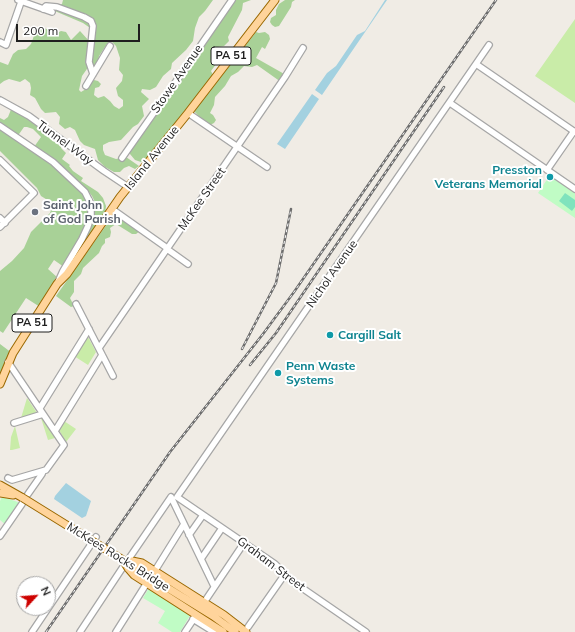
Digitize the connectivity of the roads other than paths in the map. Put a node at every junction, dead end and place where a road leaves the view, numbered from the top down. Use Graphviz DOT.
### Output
graph roads {
  1 [pos="232,0"];
  2 [pos="275,0"];
  3 [pos="20,1"];
  4 [pos="43,8"];
  5 [pos="52,12"];
  6 [pos="3,44"];
  7 [pos="489,45"];
  8 [pos="110,46"];
  9 [pos="303,48"];
  10 [pos="476,64"];
  11 [pos="93,74"];
  12 [pos="86,86"];
  13 [pos="0,100"];
  14 [pos="450,103"];
  15 [pos="188,113"];
  16 [pos="0,126"];
  17 [pos="574,132"];
  18 [pos="237,147"];
  19 [pos="122,158"];
  20 [pos="0,160"];
  21 [pos="267,167"];
  22 [pos="547,170"];
  23 [pos="128,187"];
  24 [pos="575,189"];
  25 [pos="112,209"];
  26 [pos="2,221"];
  27 [pos="0,228"];
  28 [pos="167,248"];
  29 [pos="188,264"];
  30 [pos="57,284"];
  31 [pos="76,304"];
  32 [pos="89,329"];
  33 [pos="98,348"];
  34 [pos="102,355"];
  35 [pos="8,362"];
  36 [pos="113,376"];
  37 [pos="0,384"];
  38 [pos="40,408"];
  39 [pos="44,414"];
  40 [pos="14,423"];
  41 [pos="55,431"];
  42 [pos="43,471"];
  43 [pos="8,478"];
  44 [pos="0,485"];
  45 [pos="0,494"];
  46 [pos="174,497"];
  47 [pos="24,498"];
  48 [pos="203,515"];
  49 [pos="184,524"];
  50 [pos="222,528"];
  51 [pos="190,535"];
  52 [pos="0,536"];
  53 [pos="96,537"];
  54 [pos="244,543"];
  55 [pos="201,559"];
  56 [pos="127,562"];
  57 [pos="156,569"];
  58 [pos="285,574"];
  59 [pos="145,586"];
  60 [pos="214,586"];
  61 [pos="204,603"];
  62 [pos="196,615"];
  63 [pos="247,629"];
  64 [pos="32,632"];
  65 [pos="80,632"];
  66 [pos="116,632"];
  67 [pos="185,632"];
  68 [pos="214,632"];
  69 [pos="223,632"];
  70 [pos="235,632"];
  71 [pos="366,632"];
  1 -- 19 [label="street, Stowe Avenue"];
  2 -- 15 [label="main road, Island Avenue / PA 51"];
  3 -- 4 [label="street"];
  3 -- 6 [label="street"];
  4 -- 5 [label="street"];
  4 -- 11 [label="street"];
  7 -- 10 [label="street, Nichol Avenue"];
  8 -- 11 [label="street"];
  9 -- 18 [label="street, McKee Street"];
  10 -- 14 [label="street, Nichol Avenue"];
  10 -- 17 [label="street"];
  11 -- 12 [label="street"];
  13 -- 23 [label="street, Tunnel Way"];
  14 -- 22 [label="street"];
  14 -- 46 [label="street, Nichol Avenue"];
  15 -- 18 [label="street"];
  15 -- 23 [label="main road, Island Avenue / PA 51"];
  16 -- 30 [label="street"];
  17 -- 22 [label="street"];
  18 -- 21 [label="street"];
  18 -- 28 [label="street, McKee Street"];
  20 -- 26 [label="street"];
  22 -- 24 [label="street"];
  23 -- 25 [label="main road, Island Avenue / PA 51"];
  25 -- 28 [label="street"];
  25 -- 30 [label="main road, Island Avenue / PA 51"];
  26 -- 27 [label="street"];
  28 -- 29 [label="street"];
  28 -- 33 [label="street, McKee Street"];
  30 -- 35 [label="main road, Island Avenue / PA 51"];
  31 -- 32 [label="street"];
  32 -- 33 [label="street"];
  32 -- 38 [label="street"];
  33 -- 34 [label="street"];
  34 -- 36 [label="street"];
  34 -- 41 [label="street"];
  35 -- 37 [label="main road, Island Avenue / PA 51"];
  35 -- 38 [label="street"];
  38 -- 39 [label="street"];
  39 -- 40 [label="street"];
  39 -- 41 [label="street"];
  41 -- 42 [label="street"];
  42 -- 43 [label="street"];
  42 -- 47 [label="street"];
  44 -- 47 [label="main road, McKees Rocks Bridge"];
  45 -- 47 [label="main road"];
  46 -- 48 [label="street, Graham Street"];
  46 -- 49 [label="street"];
  46 -- 56 [label="street, Nichol Avenue"];
  47 -- 52 [label="street"];
  47 -- 56 [label="main road, McKees Rocks Bridge, bridge"];
  48 -- 50 [label="street, Graham Street"];
  48 -- 51 [label="street"];
  49 -- 51 [label="street"];
  49 -- 57 [label="street"];
  50 -- 54 [label="street, Graham Street"];
  50 -- 55 [label="street"];
  51 -- 55 [label="street"];
  53 -- 64 [label="street"];
  54 -- 58 [label="street, Graham Street"];
  54 -- 60 [label="street"];
  55 -- 60 [label="street"];
  56 -- 61 [label="main road"];
  56 -- 62 [label="main road"];
  56 -- 65 [label="street, Nichol Avenue"];
  56 -- 70 [label="main road, McKees Rocks Bridge"];
  58 -- 63 [label="street"];
  58 -- 71 [label="street, Graham Street"];
  59 -- 66 [label="street"];
  60 -- 61 [label="street"];
  61 -- 63 [label="main road"];
  62 -- 67 [label="street"];
  62 -- 68 [label="street"];
  62 -- 69 [label="main road"];
}
